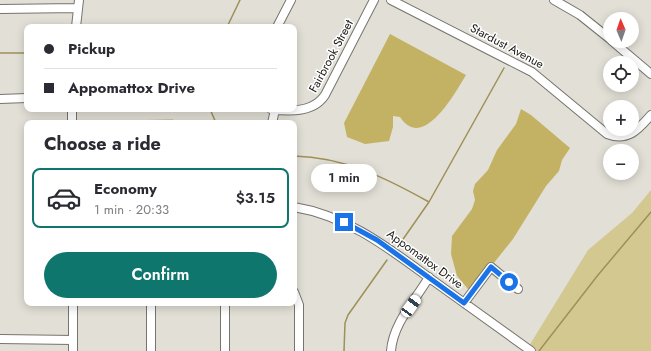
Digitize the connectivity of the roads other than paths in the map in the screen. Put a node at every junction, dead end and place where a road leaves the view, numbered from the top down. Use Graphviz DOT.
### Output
graph roads {
  1 [pos="291,0"];
  2 [pos="374,0"];
  3 [pos="391,0"];
  4 [pos="554,0"];
  5 [pos="78,4"];
  6 [pos="0,9"];
  7 [pos="76,24"];
  8 [pos="279,24"];
  9 [pos="603,34"];
  10 [pos="620,48"];
  11 [pos="651,74"];
  12 [pos="24,98"];
  13 [pos="0,99"];
  14 [pos="297,109"];
  15 [pos="651,115"];
  16 [pos="297,207"];
  17 [pos="429,278"];
  18 [pos="518,289"];
  19 [pos="297,300"];
  20 [pos="464,303"];
  21 [pos="73,306"];
  22 [pos="151,306"];
  23 [pos="225,306"];
  24 [pos="0,339"];
  25 [pos="73,340"];
  26 [pos="73,351"];
  27 [pos="151,351"];
  28 [pos="225,351"];
  29 [pos="299,351"];
  30 [pos="391,351"];
  31 [pos="531,351"];
  1 -- 8 [label="street"];
  2 -- 14 [label="street, Fairbrook Street"];
  3 -- 15 [label="street, Stardust Avenue"];
  4 -- 9 [label="street"];
  5 -- 6 [label="street"];
  5 -- 7 [label="street"];
  10 -- 11 [label="street"];
  12 -- 13 [label="street"];
  16 -- 17 [label="street, Appomattox Drive"];
  17 -- 20 [label="street, Appomattox Drive"];
  17 -- 30 [label="street"];
  18 -- 20 [label="street"];
  19 -- 29 [label="street"];
  20 -- 31 [label="street, Appomattox Drive"];
  21 -- 25 [label="street"];
  22 -- 27 [label="street"];
  23 -- 28 [label="street"];
  24 -- 25 [label="street"];
  25 -- 26 [label="street"];
}
